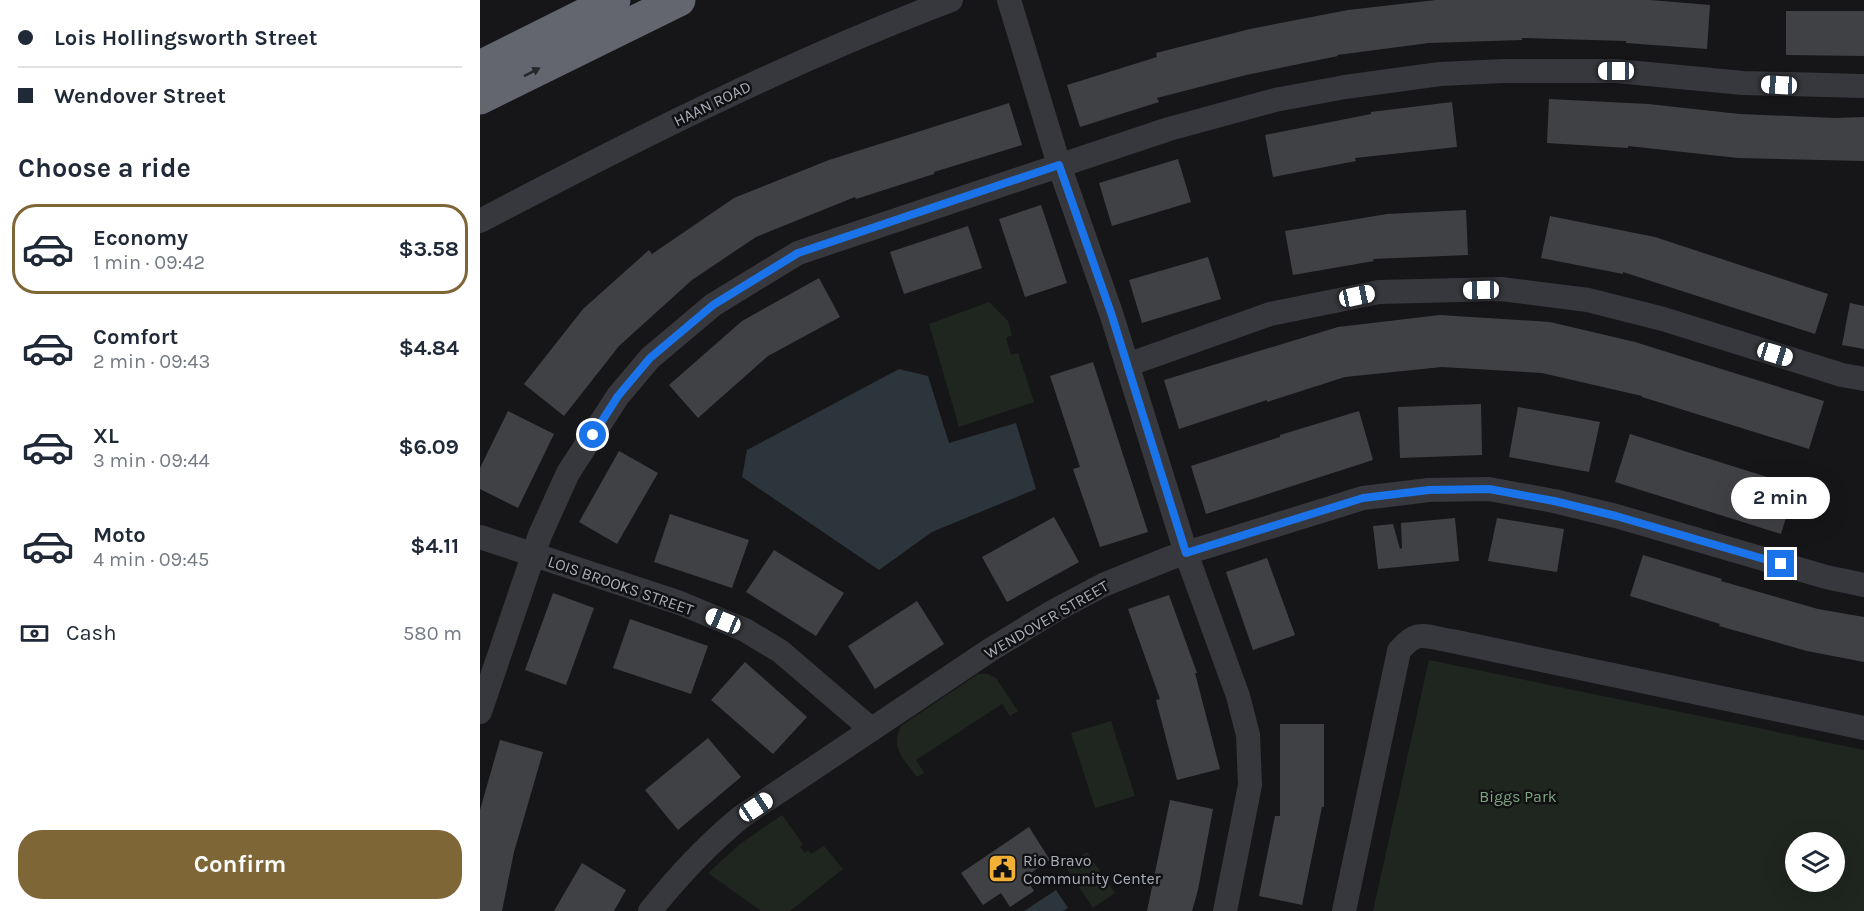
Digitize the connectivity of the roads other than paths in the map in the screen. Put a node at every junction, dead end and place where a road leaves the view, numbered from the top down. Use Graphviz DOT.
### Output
graph roads {
  1 [pos="614,0"];
  2 [pos="679,0"];
  3 [pos="951,0"];
  4 [pos="1009,0"];
  5 [pos="480,67"];
  6 [pos="1864,87"];
  7 [pos="480,99"];
  8 [pos="1059,165"];
  9 [pos="480,221"];
  10 [pos="1127,365"];
  11 [pos="1864,379"];
  12 [pos="480,537"];
  13 [pos="1186,553"];
  14 [pos="533,555"];
  15 [pos="1864,585"];
  16 [pos="480,712"];
  17 [pos="1864,728"];
  18 [pos="872,729"];
  19 [pos="650,911"];
  20 [pos="1225,911"];
  21 [pos="1344,911"];
  1 -- 5 [label="highway"];
  7 -- 2 [label="highway, one-way"];
  3 -- 9 [label="street, HAAN ROAD"];
  4 -- 8 [label="street"];
  6 -- 8 [label="street"];
  8 -- 10 [label="street"];
  8 -- 14 [label="street"];
  10 -- 11 [label="street"];
  10 -- 13 [label="street"];
  12 -- 14 [label="street, LOIS BROOKS STREET"];
  13 -- 15 [label="street, WENDOVER STREET"];
  13 -- 18 [label="street, WENDOVER STREET"];
  13 -- 20 [label="street"];
  14 -- 16 [label="street"];
  14 -- 18 [label="street, LOIS BROOKS STREET"];
  17 -- 21 [label="street"];
  18 -- 19 [label="street, WENDOVER STREET"];
}
